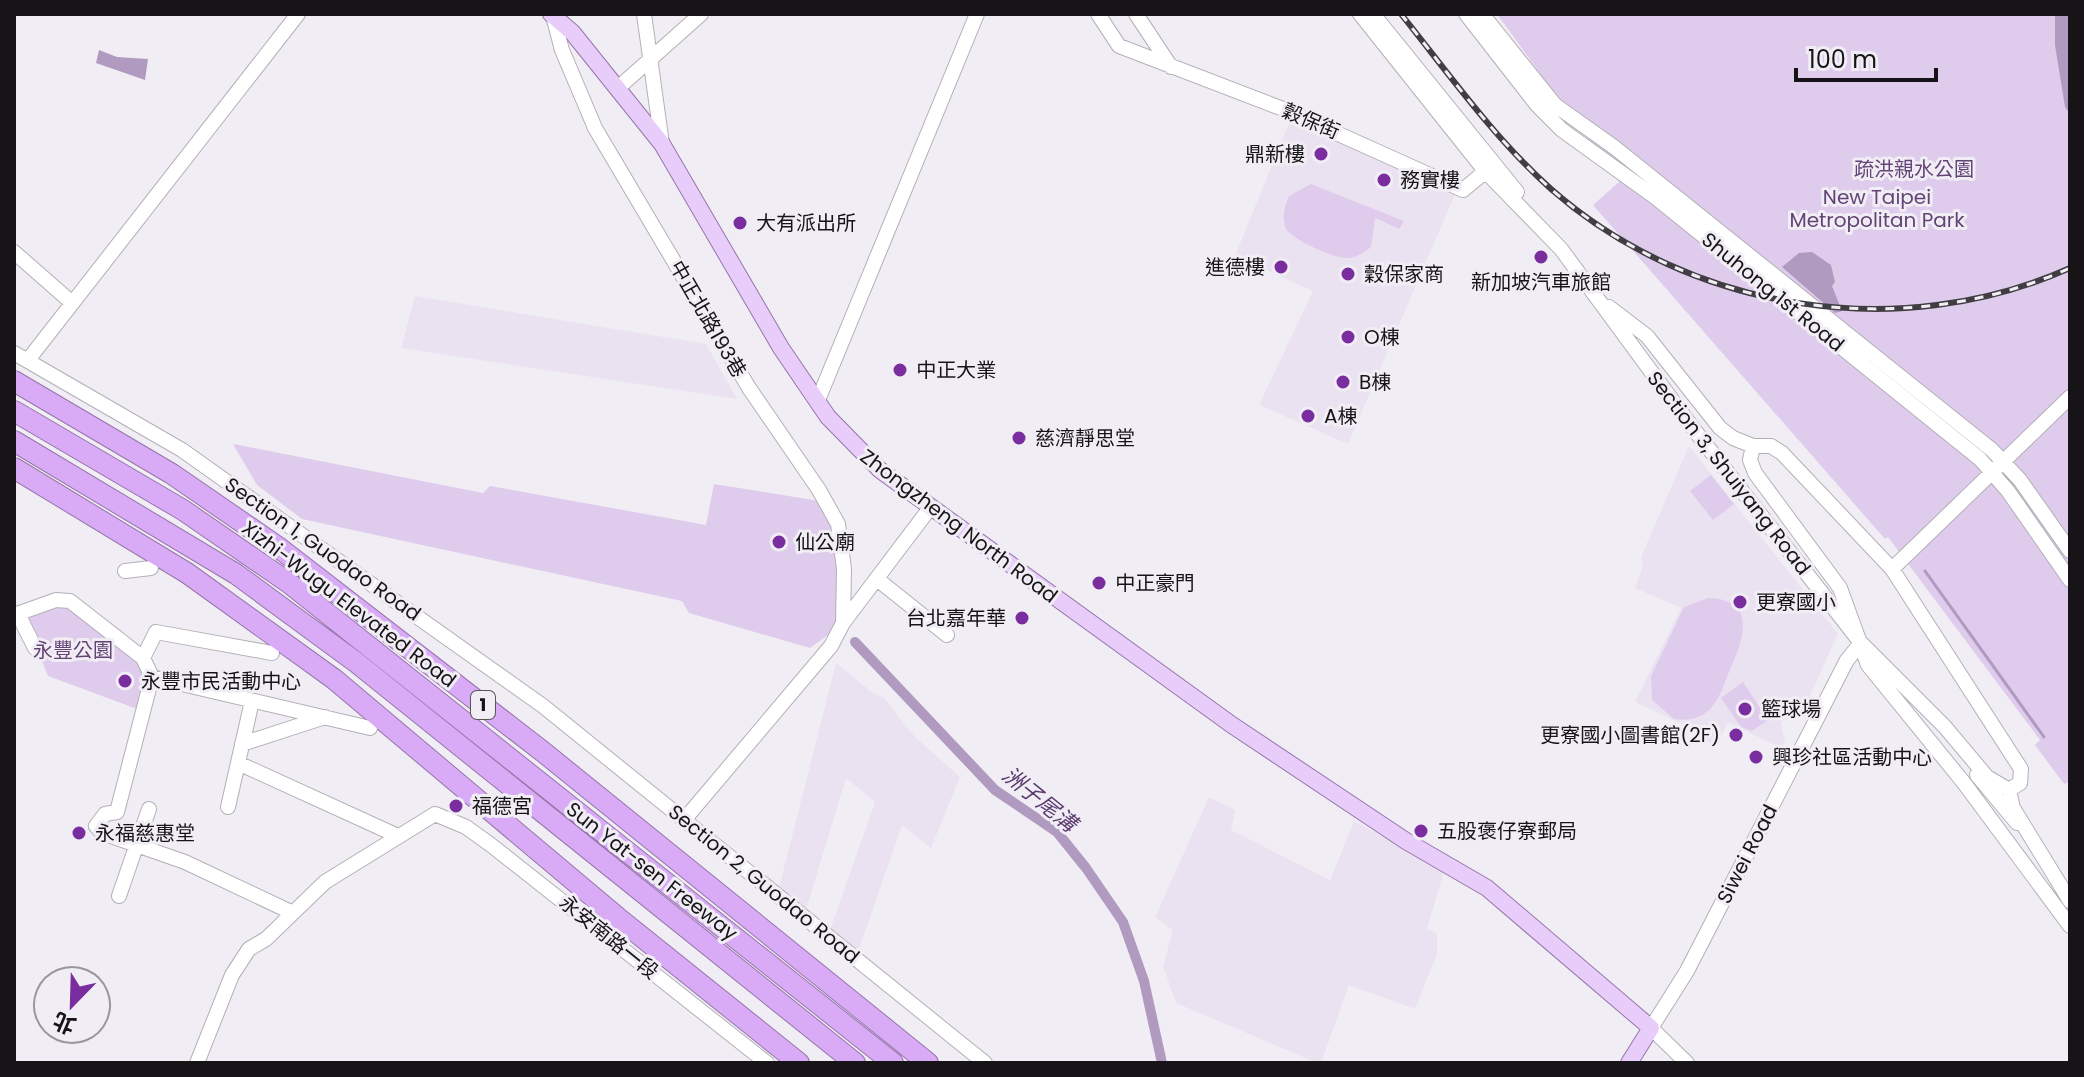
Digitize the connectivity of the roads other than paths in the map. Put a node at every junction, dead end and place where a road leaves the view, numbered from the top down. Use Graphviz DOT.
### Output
graph roads {
  1 [pos="298,14"];
  2 [pos="644,14"];
  3 [pos="701,14"];
  4 [pos="1098,14"];
  5 [pos="1136,14"];
  6 [pos="1360,14"];
  7 [pos="1373,14"];
  8 [pos="1466,14"];
  9 [pos="1482,14"];
  10 [pos="552,15"];
  11 [pos="975,20"];
  12 [pos="649,60"];
  13 [pos="1172,67"];
  14 [pos="618,88"];
  15 [pos="662,144"];
  16 [pos="1489,168"];
  17 [pos="14,252"];
  18 [pos="1599,300"];
  19 [pos="71,302"];
  20 [pos="21,356"];
  21 [pos="14,381"];
  22 [pos="2070,397"];
  23 [pos="818,400"];
  24 [pos="14,411"];
  25 [pos="14,441"];
  26 [pos="1753,446"];
  27 [pos="14,468"];
  28 [pos="2000,469"];
  29 [pos="930,508"];
  30 [pos="2070,551"];
  31 [pos="151,568"];
  32 [pos="1892,569"];
  33 [pos="125,571"];
  34 [pos="877,579"];
  35 [pos="2070,580"];
  36 [pos="16,614"];
  37 [pos="843,623"];
  38 [pos="947,635"];
  39 [pos="1861,643"];
  40 [pos="35,648"];
  41 [pos="272,653"];
  42 [pos="143,658"];
  43 [pos="152,677"];
  44 [pos="252,701"];
  45 [pos="543,706"];
  46 [pos="326,716"];
  47 [pos="370,728"];
  48 [pos="242,744"];
  49 [pos="1969,756"];
  50 [pos="238,763"];
  51 [pos="2009,790"];
  52 [pos="228,807"];
  53 [pos="149,809"];
  54 [pos="684,820"];
  55 [pos="2027,829"];
  56 [pos="398,836"];
  57 [pos="139,846"];
  58 [pos="119,896"];
  59 [pos="2070,901"];
  60 [pos="293,913"];
  61 [pos="2070,926"];
  62 [pos="1651,1028"];
  63 [pos="197,1063"];
  64 [pos="767,1063"];
  65 [pos="799,1063"];
  66 [pos="855,1063"];
  67 [pos="893,1063"];
  68 [pos="928,1063"];
  69 [pos="985,1063"];
  70 [pos="1629,1063"];
  71 [pos="1687,1063"];
  1 -- 19 [label="street"];
  2 -- 12 [label="street"];
  3 -- 12 [label="street"];
  4 -- 13 [label="street, 穀保街"];
  5 -- 13 [label="street"];
  6 -- 16 [label="street"];
  7 -- 16 [label="street"];
  8 -- 28 [label="street, Shuhong 1st Road"];
  9 -- 28 [label="street, Shuhong 1st Road"];
  10 -- 14 [label="main road, Zhongzheng North Road"];
  10 -- 37 [label="street, 中正北路193巷"];
  11 -- 23 [label="street"];
  12 -- 14 [label="street"];
  12 -- 15 [label="street"];
  13 -- 16 [label="street, 穀保街"];
  14 -- 15 [label="main road, Zhongzheng North Road"];
  15 -- 23 [label="main road, Zhongzheng North Road"];
  16 -- 18 [label="street, Section 3, Shuiyang Road"];
  17 -- 19 [label="street"];
  18 -- 26 [label="street"];
  18 -- 39 [label="street, Section 3, Shuiyang Road"];
  19 -- 20 [label="street"];
  20 -- 45 [label="street, Section 1, Guodao Road"];
  21 -- 68 [label="highway, Xizhi-Wugu Elevated Road / 1"];
  22 -- 28 [label="street"];
  23 -- 29 [label="main road, Zhongzheng North Road"];
  24 -- 67 [label="highway, Sun Yat-sen Freeway / 1"];
  25 -- 66 [label="highway, Sun Yat-sen Freeway / 1"];
  26 -- 32 [label="street"];
  26 -- 39 [label="street"];
  27 -- 65 [label="highway"];
  28 -- 30 [label="street, Shuhong 1st Road"];
  28 -- 32 [label="street"];
  28 -- 35 [label="street, Shuhong 1st Road"];
  29 -- 34 [label="street"];
  29 -- 62 [label="main road, Zhongzheng North Road"];
  31 -- 33 [label="street"];
  32 -- 51 [label="street"];
  34 -- 37 [label="street"];
  34 -- 38 [label="street"];
  36 -- 40 [label="street"];
  36 -- 42 [label="street"];
  37 -- 54 [label="street"];
  39 -- 49 [label="street, Section 3, Shuiyang Road"];
  39 -- 61 [label="street"];
  39 -- 62 [label="street, Siwei Road"];
  41 -- 42 [label="street"];
  42 -- 43 [label="street"];
  43 -- 44 [label="street"];
  43 -- 57 [label="street"];
  44 -- 46 [label="street"];
  44 -- 48 [label="street"];
  45 -- 54 [label="street, Section 2, Guodao Road"];
  46 -- 47 [label="street"];
  46 -- 48 [label="street"];
  48 -- 50 [label="street"];
  49 -- 51 [label="street, Section 3, Shuiyang Road"];
  49 -- 55 [label="street"];
  50 -- 52 [label="street"];
  50 -- 56 [label="street"];
  51 -- 55 [label="street, Section 3, Shuiyang Road"];
  53 -- 57 [label="street"];
  54 -- 69 [label="street, Section 2, Guodao Road"];
  55 -- 59 [label="street, Section 3, Shuiyang Road"];
  56 -- 60 [label="street"];
  56 -- 64 [label="street, 永安南路一段"];
  57 -- 58 [label="street"];
  57 -- 60 [label="street"];
  60 -- 63 [label="street"];
  62 -- 70 [label="main road, Siwei Road"];
  62 -- 71 [label="street"];
}
